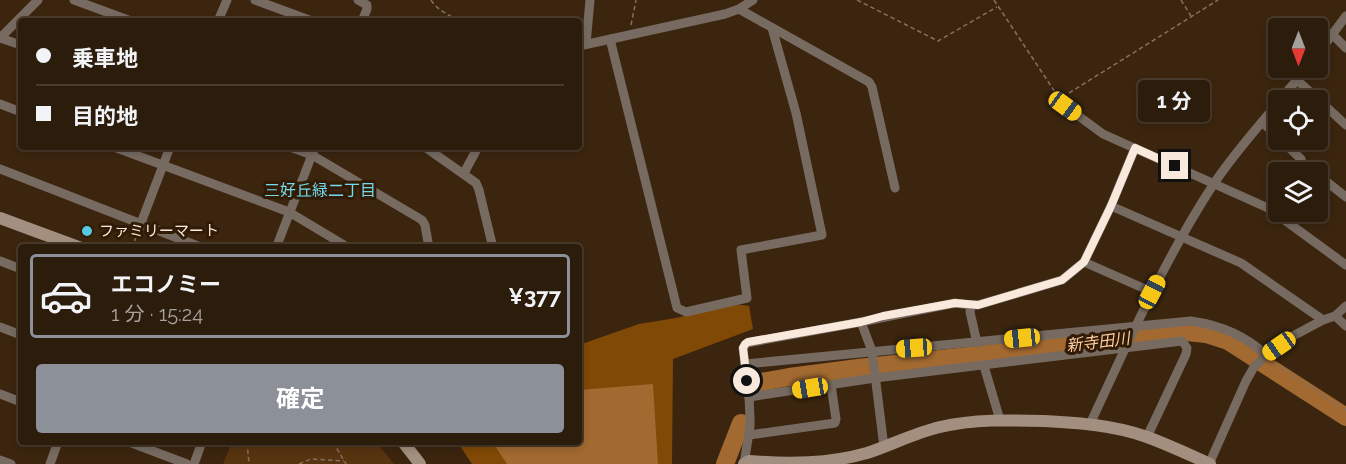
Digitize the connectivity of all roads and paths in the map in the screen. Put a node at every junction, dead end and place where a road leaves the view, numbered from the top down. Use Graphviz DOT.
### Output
graph roads {
  1 [pos="38,0"];
  2 [pos="74,0"];
  3 [pos="227,0"];
  4 [pos="255,0"];
  5 [pos="358,0"];
  6 [pos="431,0"];
  7 [pos="590,0"];
  8 [pos="636,0"];
  9 [pos="753,0"];
  10 [pos="857,0"];
  11 [pos="994,0"];
  12 [pos="1180,0"];
  13 [pos="1218,0"];
  14 [pos="998,6"];
  15 [pos="739,9"];
  16 [pos="1346,16"];
  17 [pos="1191,17"];
  18 [pos="20,18"];
  19 [pos="123,18"];
  20 [pos="219,18"];
  21 [pos="304,18"];
  22 [pos="363,18"];
  23 [pos="454,18"];
  24 [pos="18,20"];
  25 [pos="772,28"];
  26 [pos="630,34"];
  27 [pos="1332,34"];
  28 [pos="0,38"];
  29 [pos="610,39"];
  30 [pos="1328,40"];
  31 [pos="18,44"];
  32 [pos="582,45"];
  33 [pos="1346,48"];
  34 [pos="1298,80"];
  35 [pos="1289,90"];
  36 [pos="1059,99"];
  37 [pos="0,104"];
  38 [pos="18,111"];
  39 [pos="1268,115"];
  40 [pos="1262,122"];
  41 [pos="1346,125"];
  42 [pos="1268,128"];
  43 [pos="1135,148"];
  44 [pos="122,150"];
  45 [pos="169,150"];
  46 [pos="429,150"];
  47 [pos="476,150"];
  48 [pos="1292,150"];
  49 [pos="313,151"];
  50 [pos="1302,162"];
  51 [pos="164,166"];
  52 [pos="0,169"];
  53 [pos="464,173"];
  54 [pos="1328,183"];
  55 [pos="1214,184"];
  56 [pos="895,188"];
  57 [pos="1346,197"];
  58 [pos="1111,206"];
  59 [pos="1268,208"];
  60 [pos="289,212"];
  61 [pos="0,218"];
  62 [pos="1287,222"];
  63 [pos="141,223"];
  64 [pos="1181,238"];
  65 [pos="70,244"];
  66 [pos="133,244"];
  67 [pos="193,244"];
  68 [pos="277,244"];
  69 [pos="342,244"];
  70 [pos="428,244"];
  71 [pos="492,244"];
  72 [pos="0,261"];
  73 [pos="1084,262"];
  74 [pos="1346,265"];
  75 [pos="18,268"];
  76 [pos="1152,292"];
  77 [pos="971,305"];
  78 [pos="1346,306"];
  79 [pos="1335,316"];
  80 [pos="1323,320"];
  81 [pos="861,322"];
  82 [pos="1346,326"];
  83 [pos="0,327"];
  84 [pos="1135,327"];
  85 [pos="18,334"];
  86 [pos="977,343"];
  87 [pos="1126,347"];
  88 [pos="872,351"];
  89 [pos="1266,356"];
  90 [pos="745,364"];
  91 [pos="984,366"];
  92 [pos="875,378"];
  93 [pos="831,385"];
  94 [pos="0,394"];
  95 [pos="749,397"];
  96 [pos="18,401"];
  97 [pos="1346,410"];
  98 [pos="1000,420"];
  99 [pos="1090,424"];
  100 [pos="748,435"];
  101 [pos="1147,437"];
  102 [pos="57,445"];
  103 [pos="137,445"];
  104 [pos="201,445"];
  105 [pos="247,445"];
  106 [pos="335,445"];
  107 [pos="405,445"];
  108 [pos="884,447"];
  109 [pos="0,460"];
  110 [pos="345,462"];
  111 [pos="11,464"];
  112 [pos="50,464"];
  113 [pos="187,464"];
  114 [pos="194,464"];
  115 [pos="249,464"];
  116 [pos="299,464"];
  117 [pos="420,464"];
  118 [pos="744,464"];
  119 [pos="1209,464"];
  1 -- 18 [label="street"];
  2 -- 19 [label="street"];
  3 -- 20 [label="street"];
  4 -- 21 [label="street"];
  5 -- 22 [label="street"];
  6 -- 23 [label="path"];
  7 -- 32 [label="street"];
  8 -- 26 [label="path"];
  9 -- 15 [label="street"];
  10 -- 14 [label="path"];
  11 -- 14 [label="path"];
  12 -- 17 [label="path"];
  13 -- 17 [label="path"];
  14 -- 36 [label="path"];
  15 -- 25 [label="street"];
  15 -- 26 [label="street"];
  16 -- 27 [label="street"];
  17 -- 36 [label="path"];
  24 -- 28 [label="street"];
  25 -- 29 [label="street"];
  25 -- 56 [label="street"];
  26 -- 29 [label="street"];
  27 -- 30 [label="street"];
  27 -- 33 [label="street"];
  28 -- 31 [label="street"];
  29 -- 32 [label="street"];
  34 -- 35 [label="street"];
  34 -- 41 [label="street"];
  36 -- 43 [label="street"];
  37 -- 38 [label="street"];
  39 -- 40 [label="street"];
  40 -- 42 [label="street"];
  40 -- 55 [label="street"];
  43 -- 55 [label="street"];
  43 -- 58 [label="street"];
  44 -- 51 [label="street"];
  45 -- 51 [label="street"];
  46 -- 53 [label="street"];
  47 -- 53 [label="street"];
  48 -- 50 [label="street"];
  49 -- 60 [label="street"];
  49 -- 70 [label="street"];
  51 -- 60 [label="street"];
  51 -- 63 [label="street"];
  52 -- 63 [label="street"];
  53 -- 71 [label="street"];
  54 -- 57 [label="street"];
  55 -- 59 [label="street"];
  55 -- 64 [label="street"];
  58 -- 64 [label="street"];
  58 -- 73 [label="street"];
  60 -- 68 [label="street"];
  60 -- 69 [label="street"];
  61 -- 65 [label="street"];
  62 -- 74 [label="street"];
  63 -- 66 [label="path"];
  63 -- 67 [label="street"];
  64 -- 76 [label="street"];
  64 -- 80 [label="street"];
  72 -- 75 [label="street"];
  73 -- 76 [label="street"];
  73 -- 77 [label="street"];
  76 -- 84 [label="street"];
  77 -- 81 [label="street"];
  77 -- 86 [label="street"];
  78 -- 79 [label="street"];
  79 -- 80 [label="street"];
  79 -- 82 [label="street"];
  80 -- 89 [label="street"];
  81 -- 88 [label="street"];
  81 -- 90 [label="street"];
  83 -- 85 [label="street"];
  84 -- 86 [label="street"];
  84 -- 87 [label="street"];
  84 -- 89 [label="street"];
  86 -- 88 [label="street"];
  87 -- 91 [label="street"];
  87 -- 99 [label="street"];
  87 -- 101 [label="street"];
  88 -- 90 [label="street"];
  88 -- 92 [label="street"];
  89 -- 97 [label="path"];
  89 -- 119 [label="street"];
  90 -- 95 [label="street"];
  91 -- 92 [label="street"];
  91 -- 98 [label="street"];
  92 -- 93 [label="street"];
  92 -- 108 [label="street"];
  93 -- 95 [label="street"];
  93 -- 100 [label="street"];
  94 -- 96 [label="street"];
  95 -- 100 [label="street"];
  98 -- 99 [label="street"];
  98 -- 108 [label="street"];
  99 -- 101 [label="street"];
  100 -- 118 [label="street"];
  101 -- 119 [label="street"];
  102 -- 112 [label="street"];
  103 -- 113 [label="street"];
  104 -- 114 [label="street"];
  105 -- 115 [label="path"];
  106 -- 110 [label="path"];
  107 -- 117 [label="street"];
  108 -- 118 [label="street"];
  109 -- 111 [label="street"];
  110 -- 116 [label="path"];
}
